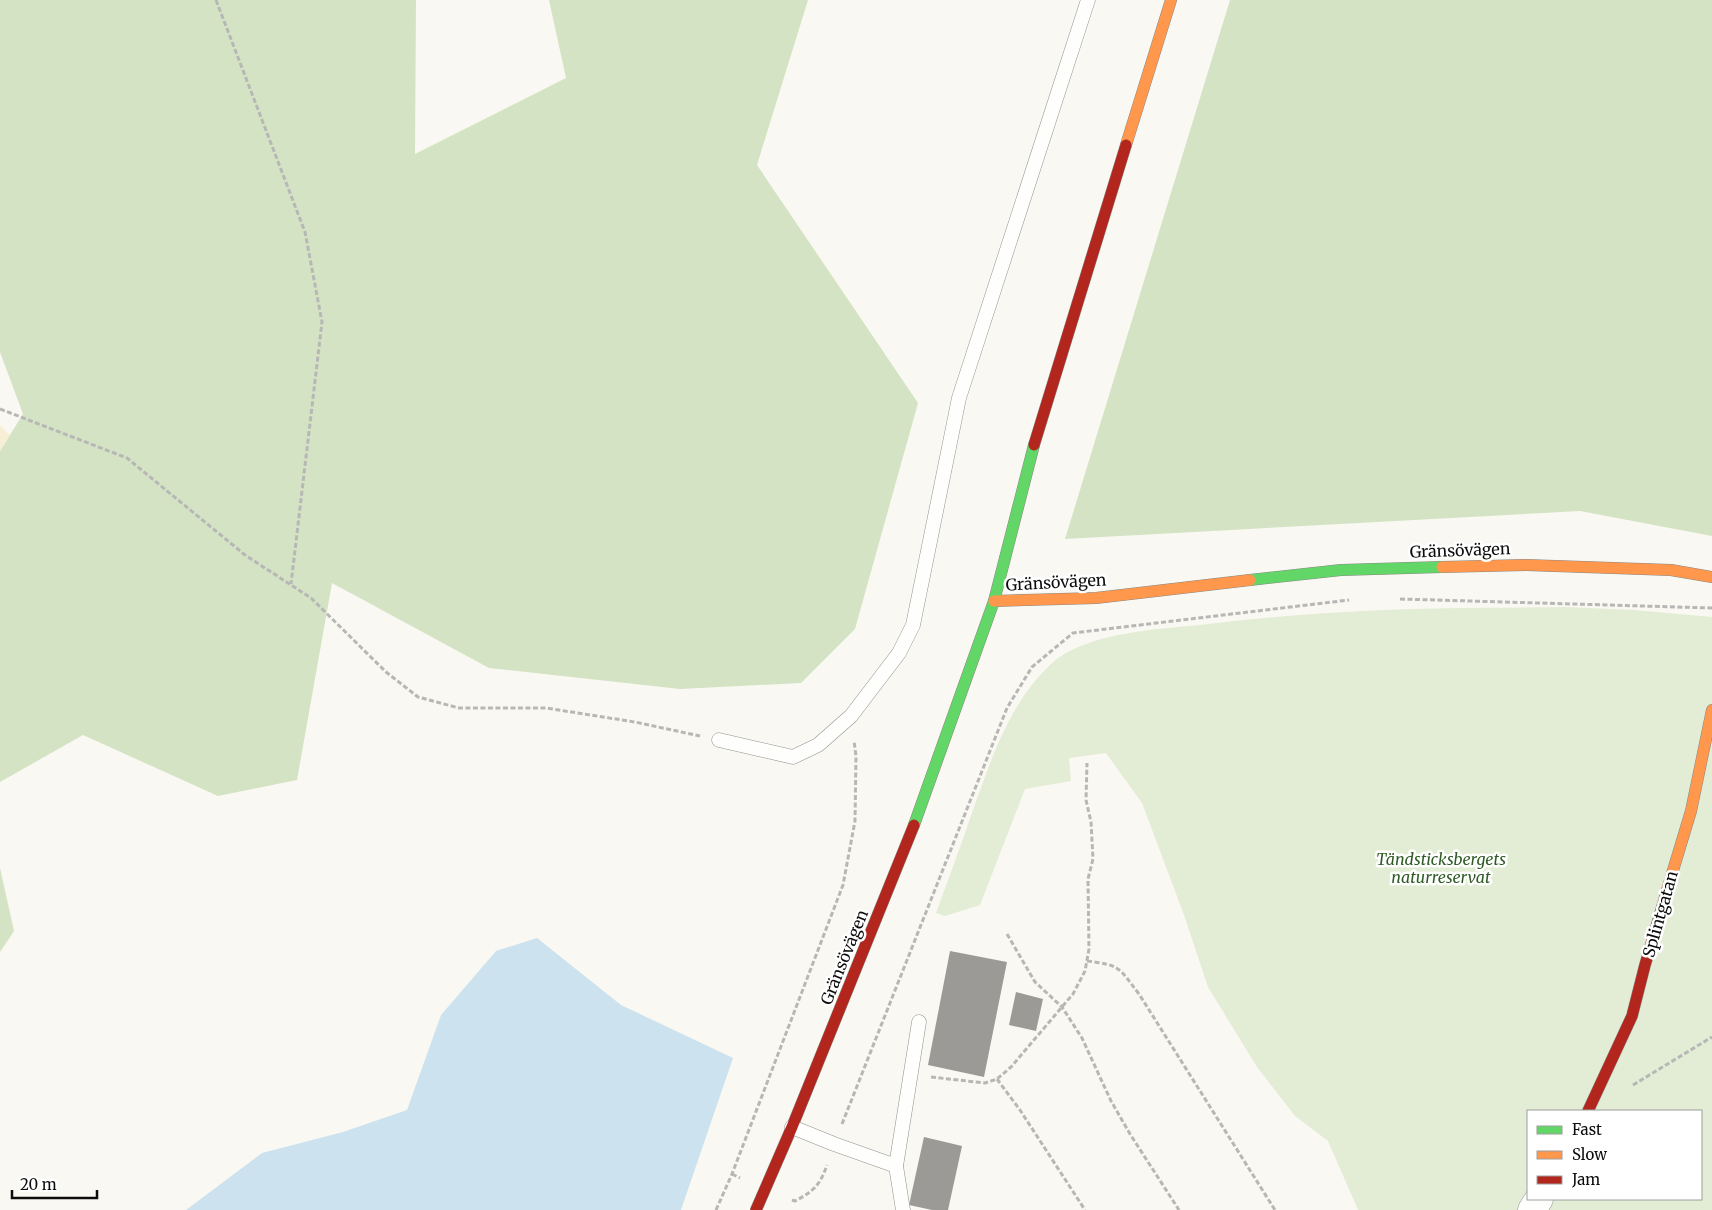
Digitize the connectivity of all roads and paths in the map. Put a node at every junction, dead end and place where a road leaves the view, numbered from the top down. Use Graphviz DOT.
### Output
graph roads {
  1 [pos="216,0"];
  2 [pos="1088,0"];
  3 [pos="1170,0"];
  4 [pos="0,409"];
  5 [pos="1712,576"];
  6 [pos="291,584"];
  7 [pos="1358,599"];
  8 [pos="1398,599"];
  9 [pos="994,601"];
  10 [pos="1712,608"];
  11 [pos="1712,710"];
  12 [pos="851,716"];
  13 [pos="719,740"];
  14 [pos="1087,763"];
  15 [pos="1007,934"];
  16 [pos="1087,962"];
  17 [pos="1062,1007"];
  18 [pos="919,1022"];
  19 [pos="1712,1037"];
  20 [pos="911,1074"];
  21 [pos="997,1080"];
  22 [pos="1626,1089"];
  23 [pos="1588,1110"];
  24 [pos="792,1128"];
  25 [pos="834,1144"];
  26 [pos="896,1166"];
  27 [pos="732,1174"];
  28 [pos="765,1191"];
  29 [pos="716,1210"];
  30 [pos="756,1210"];
  31 [pos="903,1210"];
  32 [pos="1085,1210"];
  33 [pos="1179,1210"];
  34 [pos="1275,1210"];
  1 -- 6 [label="path"];
  2 -- 12 [label="lane"];
  3 -- 9 [label="street"];
  4 -- 6 [label="path"];
  5 -- 9 [label="street, Gränsövägen"];
  6 -- 13 [label="path"];
  7 -- 25 [label="path"];
  8 -- 10 [label="path"];
  9 -- 24 [label="street, Gränsövägen"];
  11 -- 23 [label="street, Splintgatan"];
  12 -- 13 [label="lane"];
  12 -- 27 [label="path"];
  14 -- 16 [label="path"];
  15 -- 17 [label="path"];
  16 -- 17 [label="path"];
  16 -- 34 [label="path"];
  17 -- 21 [label="path"];
  17 -- 33 [label="path"];
  18 -- 20 [label="lane"];
  19 -- 22 [label="path"];
  20 -- 21 [label="path"];
  20 -- 26 [label="lane"];
  21 -- 32 [label="path"];
  24 -- 25 [label="lane"];
  24 -- 28 [label="street, Gränsövägen"];
  25 -- 26 [label="lane"];
  25 -- 28 [label="path"];
  26 -- 31 [label="lane"];
  27 -- 28 [label="path"];
  27 -- 29 [label="path"];
  28 -- 30 [label="street, Gränsövägen"];
}
